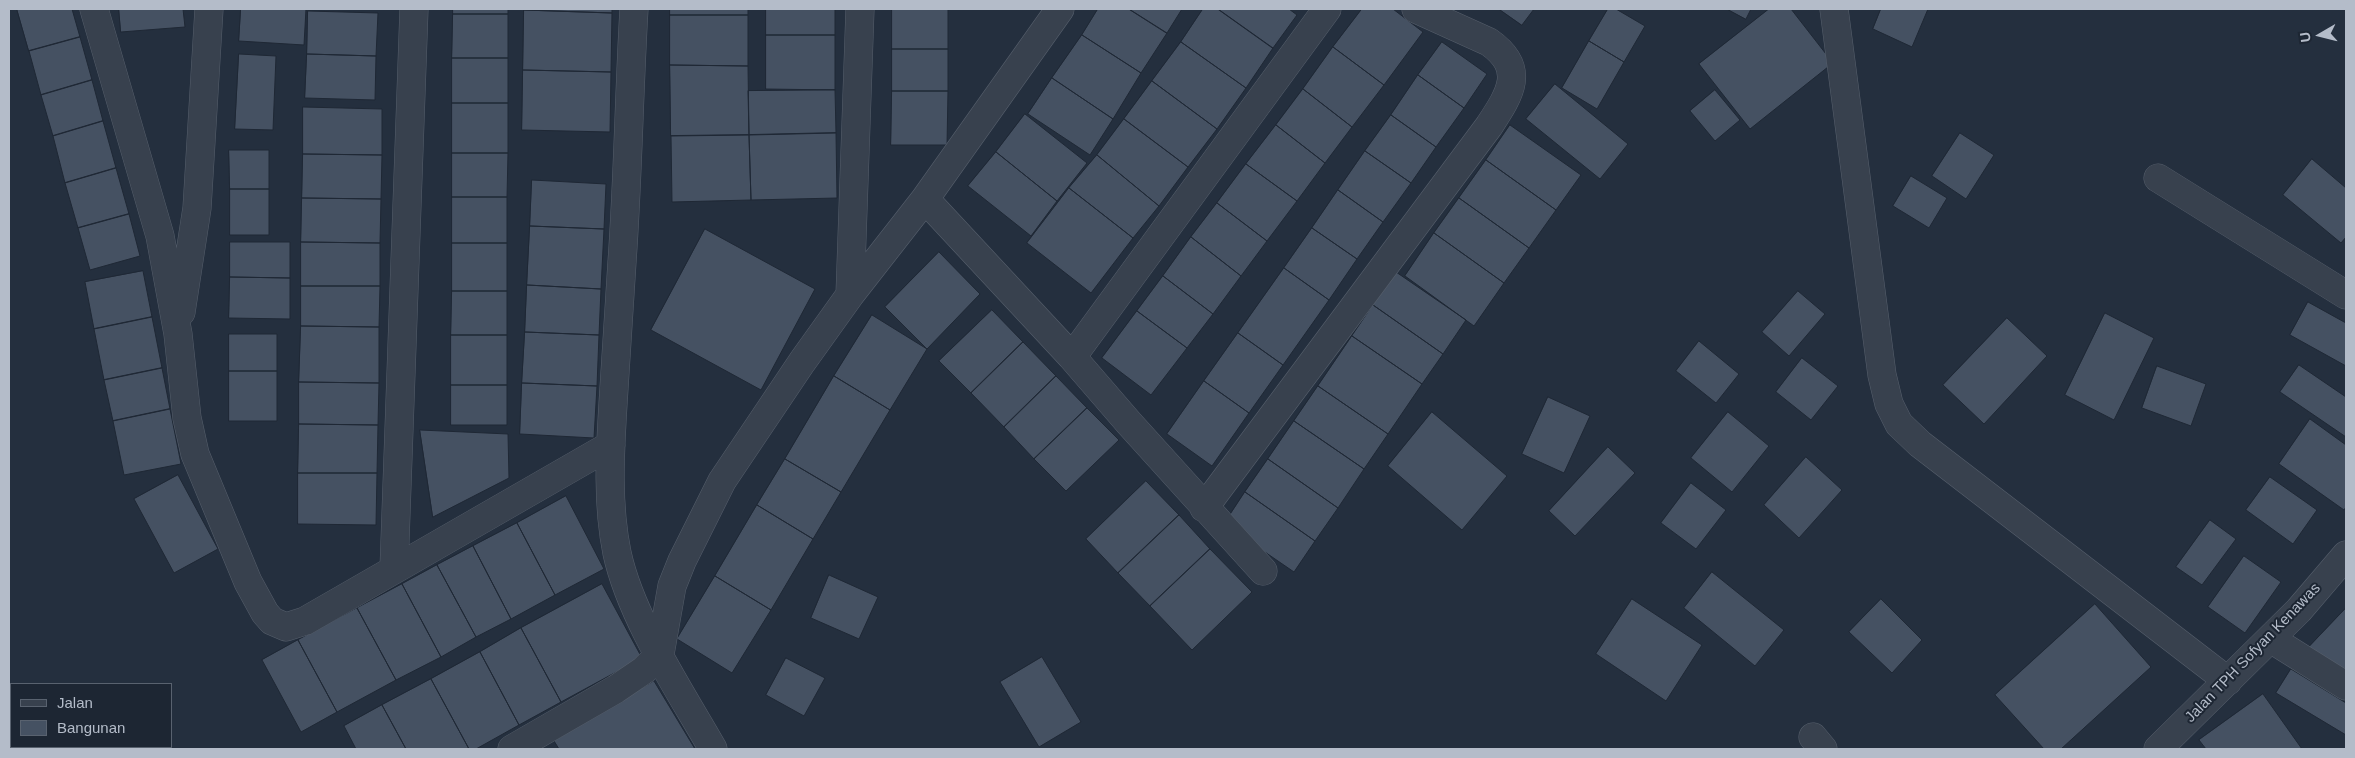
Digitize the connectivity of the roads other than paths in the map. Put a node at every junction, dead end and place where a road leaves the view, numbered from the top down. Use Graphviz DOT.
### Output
graph roads {
  1 [pos="94,9"];
  2 [pos="209,9"];
  3 [pos="414,9"];
  4 [pos="634,9"];
  5 [pos="860,9"];
  6 [pos="1060,9"];
  7 [pos="1327,9"];
  8 [pos="1416,9"];
  9 [pos="1834,9"];
  10 [pos="2158,178"];
  11 [pos="924,199"];
  12 [pos="850,295"];
  13 [pos="2346,295"];
  14 [pos="178,334"];
  15 [pos="1072,356"];
  16 [pos="611,445"];
  17 [pos="1204,508"];
  18 [pos="2346,555"];
  19 [pos="394,569"];
  20 [pos="1263,572"];
  21 [pos="2271,640"];
  22 [pos="660,654"];
  23 [pos="2228,681"];
  24 [pos="2346,686"];
  25 [pos="512,749"];
  26 [pos="712,749"];
  27 [pos="2158,749"];
  1 -- 14 [label="street"];
  2 -- 14 [label="street"];
  3 -- 19 [label="street"];
  4 -- 16 [label="street"];
  5 -- 12 [label="street"];
  6 -- 11 [label="street"];
  7 -- 15 [label="street"];
  8 -- 17 [label="street"];
  9 -- 23 [label="street"];
  10 -- 13 [label="street"];
  11 -- 12 [label="street"];
  11 -- 15 [label="street"];
  12 -- 22 [label="street"];
  14 -- 19 [label="street"];
  15 -- 17 [label="street"];
  16 -- 19 [label="street"];
  16 -- 22 [label="street"];
  17 -- 20 [label="street"];
  18 -- 21 [label="street, Jalan TPH Sofyan Kenawas"];
  21 -- 23 [label="street, Jalan TPH Sofyan Kenawas"];
  21 -- 24 [label="street"];
  22 -- 25 [label="street"];
  22 -- 26 [label="street"];
  23 -- 27 [label="street, Jalan TPH Sofyan Kenawas"];
}
